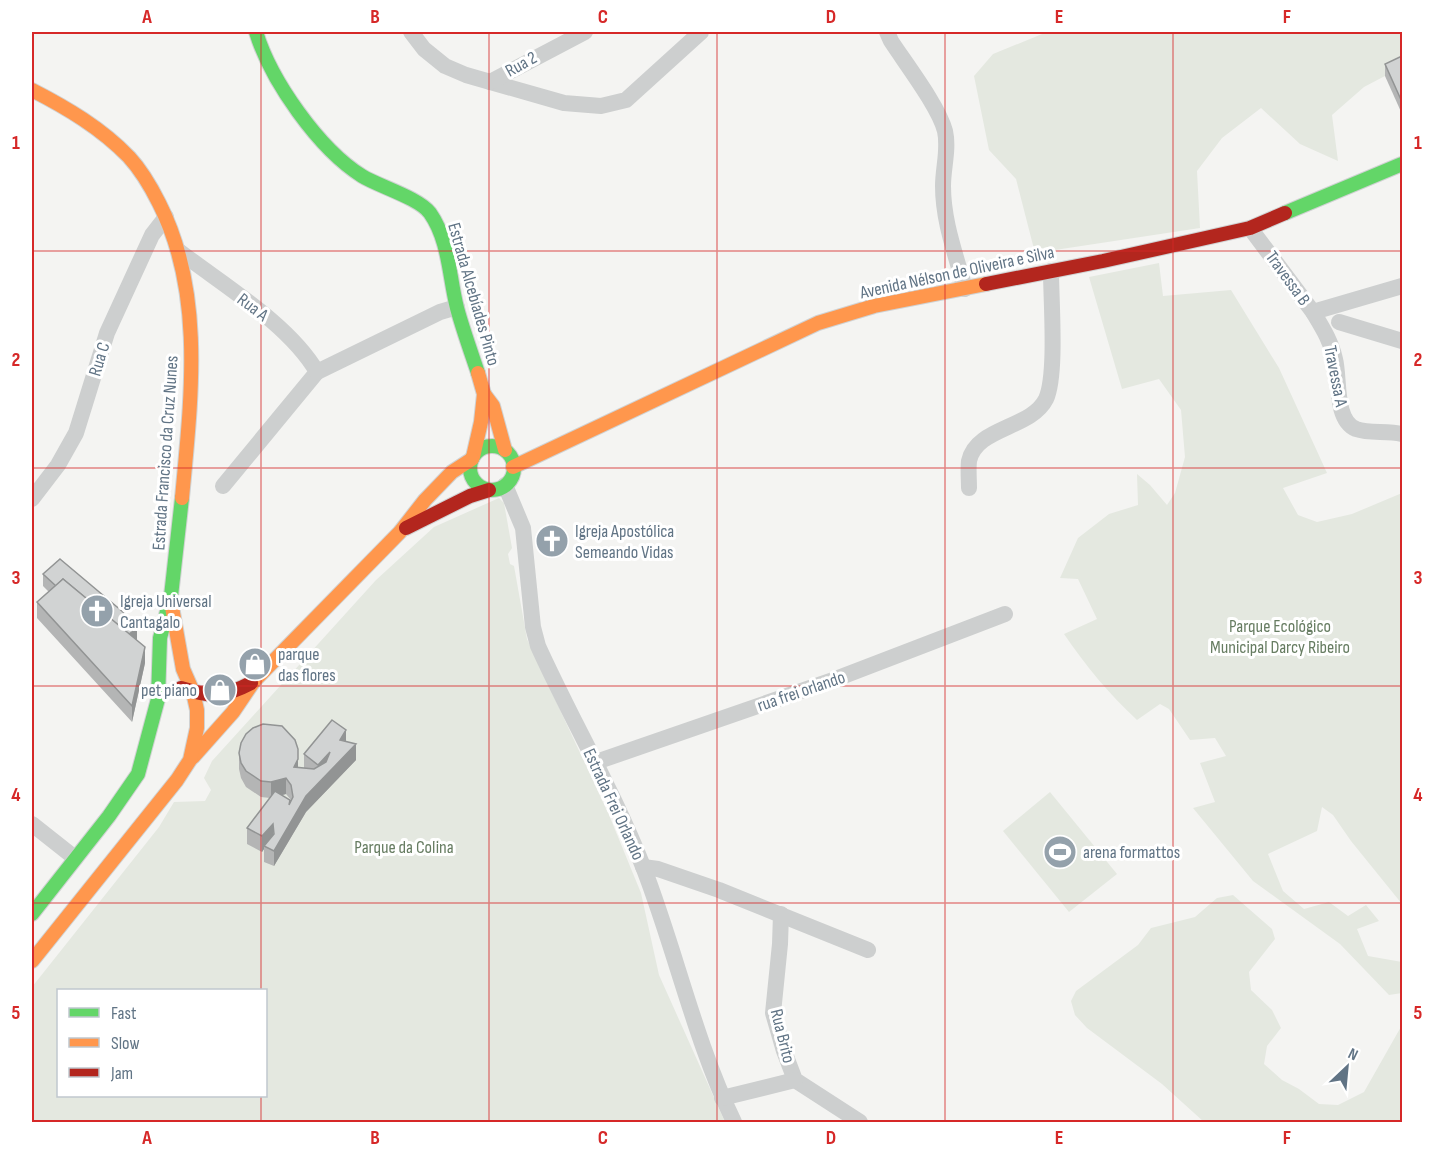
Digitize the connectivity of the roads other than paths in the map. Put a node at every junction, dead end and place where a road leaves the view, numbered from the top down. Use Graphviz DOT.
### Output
graph roads {
  1 [pos="256,32"];
  2 [pos="411,32"];
  3 [pos="585,32"];
  4 [pos="697,32"];
  5 [pos="887,32"];
  6 [pos="490,81"];
  7 [pos="32,90"];
  8 [pos="1402,164"];
  9 [pos="166,217"];
  10 [pos="1250,228"];
  11 [pos="179,251"];
  12 [pos="1051,271"];
  13 [pos="1402,286"];
  14 [pos="965,289"];
  15 [pos="1351,301"];
  16 [pos="457,307"];
  17 [pos="1313,312"];
  18 [pos="1339,322"];
  19 [pos="1329,339"];
  20 [pos="1402,341"];
  21 [pos="317,372"];
  22 [pos="484,394"];
  23 [pos="1402,434"];
  24 [pos="472,458"];
  25 [pos="510,459"];
  26 [pos="223,486"];
  27 [pos="497,488"];
  28 [pos="969,488"];
  29 [pos="32,499"];
  30 [pos="400,532"];
  31 [pos="171,596"];
  32 [pos="1005,614"];
  33 [pos="254,681"];
  34 [pos="193,692"];
  35 [pos="158,699"];
  36 [pos="190,760"];
  37 [pos="596,762"];
  38 [pos="138,774"];
  39 [pos="159,785"];
  40 [pos="32,824"];
  41 [pos="75,858"];
  42 [pos="643,867"];
  43 [pos="32,914"];
  44 [pos="781,914"];
  45 [pos="868,950"];
  46 [pos="32,961"];
  47 [pos="795,1080"];
  48 [pos="722,1098"];
  49 [pos="734,1122"];
  50 [pos="860,1122"];
  1 -- 16 [label="street, Estrada Alcebíades Pinto"];
  2 -- 6 [label="street"];
  3 -- 6 [label="street, Rua 2"];
  4 -- 6 [label="street"];
  5 -- 14 [label="street"];
  7 -- 9 [label="street, Estrada Francisco da Cruz Nunes"];
  8 -- 10 [label="street, Avenida Nélson de Oliveira e Silva"];
  9 -- 11 [label="street, Estrada Francisco da Cruz Nunes"];
  9 -- 29 [label="street, Rua C"];
  10 -- 12 [label="street, Avenida Nélson de Oliveira e Silva"];
  10 -- 17 [label="street, Travessa B"];
  11 -- 21 [label="street, Rua A"];
  11 -- 31 [label="street, Estrada Francisco da Cruz Nunes"];
  12 -- 14 [label="street, Avenida Nélson de Oliveira e Silva"];
  12 -- 28 [label="street"];
  13 -- 15 [label="street, Travessa B"];
  14 -- 25 [label="street, Avenida Nélson de Oliveira e Silva"];
  15 -- 17 [label="street, Travessa B"];
  15 -- 18 [label="street"];
  16 -- 21 [label="street"];
  16 -- 22 [label="street, Estrada Alcebíades Pinto"];
  17 -- 19 [label="street, Travessa A"];
  18 -- 19 [label="street"];
  18 -- 20 [label="street"];
  19 -- 23 [label="street, Travessa A"];
  21 -- 26 [label="street"];
  22 -- 24 [label="street, Estrada Alcebíades Pinto"];
  22 -- 25 [label="street, Estrada Alcebíades Pinto"];
  24 -- 25 [label="street"];
  24 -- 27 [label="street"];
  24 -- 30 [label="street"];
  25 -- 27 [label="street"];
  27 -- 30 [label="street"];
  27 -- 37 [label="street, Estrada Frei Orlando"];
  30 -- 33 [label="street"];
  31 -- 34 [label="street, Estrada Francisco da Cruz Nunes"];
  31 -- 35 [label="street, Estrada Francisco da Cruz Nunes"];
  32 -- 37 [label="street, rua frei orlando"];
  33 -- 34 [label="street"];
  33 -- 36 [label="street"];
  34 -- 35 [label="street"];
  34 -- 36 [label="street, Estrada Francisco da Cruz Nunes"];
  35 -- 38 [label="street, Estrada Francisco da Cruz Nunes"];
  36 -- 39 [label="street, Estrada Francisco da Cruz Nunes"];
  37 -- 42 [label="street, Estrada Frei Orlando"];
  38 -- 39 [label="street"];
  38 -- 41 [label="street, Estrada Francisco da Cruz Nunes"];
  39 -- 46 [label="street, Estrada Francisco da Cruz Nunes"];
  40 -- 41 [label="street"];
  41 -- 43 [label="street, Estrada Francisco da Cruz Nunes"];
  42 -- 44 [label="street"];
  42 -- 48 [label="street, Estrada Frei Orlando"];
  44 -- 45 [label="street"];
  44 -- 47 [label="street, Rua Brito"];
  47 -- 48 [label="street"];
  47 -- 50 [label="street, Rua Brito"];
  48 -- 49 [label="street, Estrada Frei Orlando"];
}
